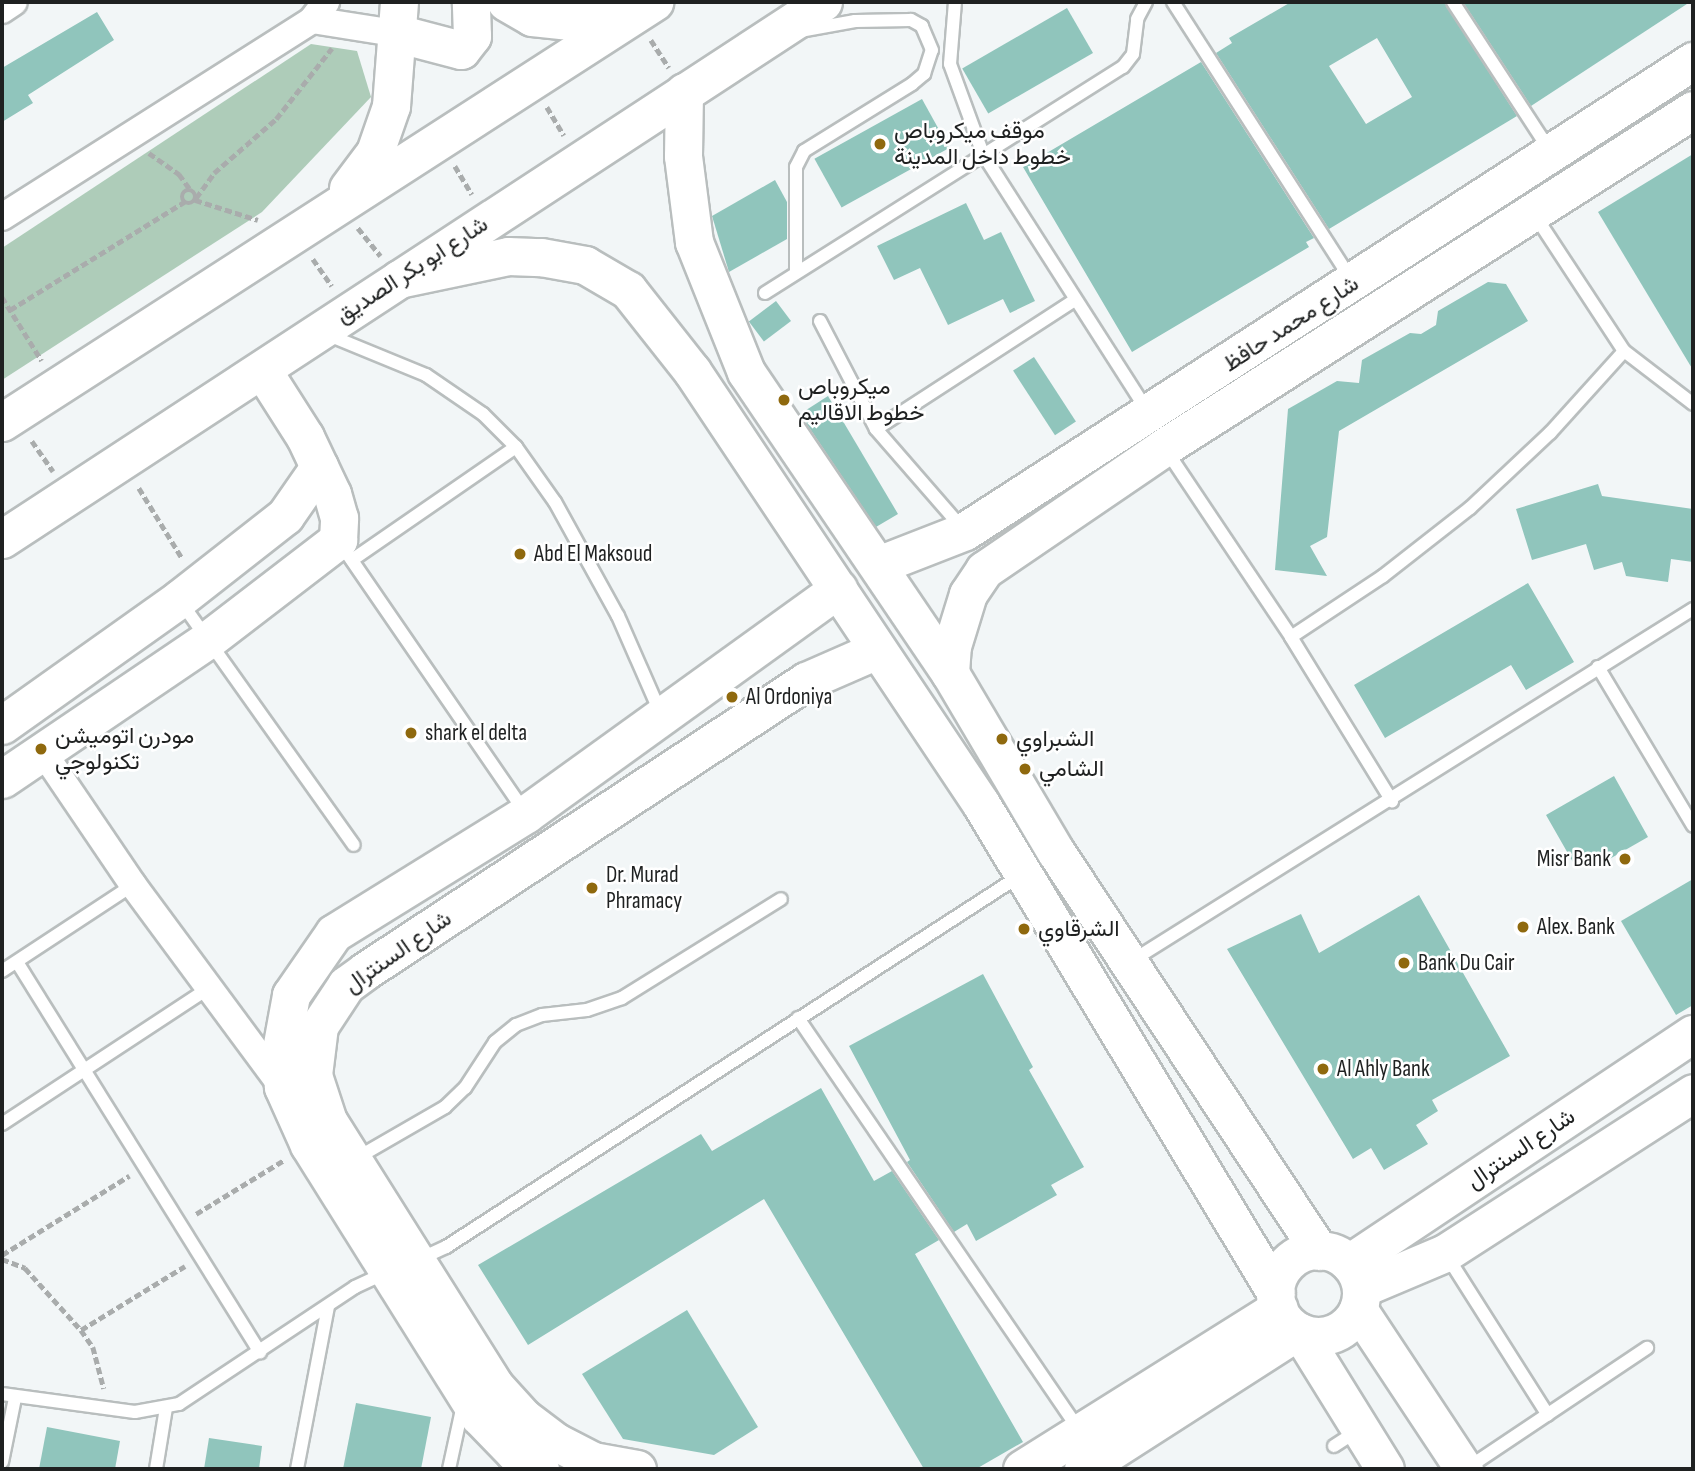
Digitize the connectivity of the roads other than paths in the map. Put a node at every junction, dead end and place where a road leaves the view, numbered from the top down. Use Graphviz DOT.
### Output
graph roads {
  1 [pos="14,2"];
  2 [pos="471,2"];
  3 [pos="506,2"];
  4 [pos="823,2"];
  5 [pos="955,2"];
  6 [pos="1146,2"];
  7 [pos="1173,2"];
  8 [pos="1453,2"];
  9 [pos="644,8"];
  10 [pos="2,10"];
  11 [pos="319,11"];
  12 [pos="399,18"];
  13 [pos="747,52"];
  14 [pos="1693,61"];
  15 [pos="684,93"];
  16 [pos="1693,110"];
  17 [pos="983,154"];
  18 [pos="1552,154"];
  19 [pos="1512,181"];
  20 [pos="338,202"];
  21 [pos="1534,214"];
  22 [pos="2,218"];
  23 [pos="796,272"];
  24 [pos="399,279"];
  25 [pos="1353,284"];
  26 [pos="765,293"];
  27 [pos="1076,300"];
  28 [pos="820,321"];
  29 [pos="319,332"];
  30 [pos="1623,351"];
  31 [pos="263,371"];
  32 [pos="1693,404"];
  33 [pos="8,418"];
  34 [pos="876,429"];
  35 [pos="1157,431"];
  36 [pos="516,447"];
  37 [pos="319,467"];
  38 [pos="810,468"];
  39 [pos="773,492"];
  40 [pos="965,531"];
  41 [pos="2,539"];
  42 [pos="345,550"];
  43 [pos="878,565"];
  44 [pos="838,589"];
  45 [pos="189,591"];
  46 [pos="1693,609"];
  47 [pos="1291,637"];
  48 [pos="209,639"];
  49 [pos="877,650"];
  50 [pos="1598,667"];
  51 [pos="950,673"];
  52 [pos="661,715"];
  53 [pos="2,725"];
  54 [pos="43,752"];
  55 [pos="2,779"];
  56 [pos="1392,801"];
  57 [pos="526,814"];
  58 [pos="1693,826"];
  59 [pos="354,845"];
  60 [pos="1056,852"];
  61 [pos="1022,874"];
  62 [pos="429,875"];
  63 [pos="134,885"];
  64 [pos="781,899"];
  65 [pos="454,912"];
  66 [pos="17,961"];
  67 [pos="1129,963"];
  68 [pos="2,971"];
  69 [pos="209,988"];
  70 [pos="798,1018"];
  71 [pos="1693,1034"];
  72 [pos="84,1070"];
  73 [pos="283,1087"];
  74 [pos="1693,1093"];
  75 [pos="2,1124"];
  76 [pos="340,1169"];
  77 [pos="1432,1209"];
  78 [pos="1454,1246"];
  79 [pos="401,1267"];
  80 [pos="1347,1278"];
  81 [pos="328,1306"];
  82 [pos="1288,1316"];
  83 [pos="1647,1348"];
  84 [pos="260,1353"];
  85 [pos="1185,1386"];
  86 [pos="465,1394"];
  87 [pos="8,1396"];
  88 [pos="166,1408"];
  89 [pos="1548,1415"];
  90 [pos="1079,1430"];
  91 [pos="2,1462"];
  92 [pos="156,1469"];
  93 [pos="297,1469"];
  94 [pos="449,1469"];
  95 [pos="540,1469"];
  96 [pos="637,1469"];
  97 [pos="1022,1469"];
  98 [pos="1083,1469"];
  99 [pos="1385,1469"];
  100 [pos="1465,1469"];
  1 -- 10 [label="street"];
  2 -- 12 [label="street"];
  3 -- 9 [label="street"];
  4 -- 13 [label="street, شارع ابو بكر الصديق"];
  5 -- 17 [label="lane"];
  6 -- 17 [label="lane"];
  7 -- 25 [label="lane"];
  8 -- 18 [label="lane"];
  9 -- 20 [label="street"];
  11 -- 12 [label="street"];
  11 -- 22 [label="street"];
  12 -- 20 [label="street"];
  13 -- 15 [label="street, شارع ابو بكر الصديق"];
  13 -- 23 [label="lane"];
  14 -- 18 [label="street, شارع محمد حافظ"];
  15 -- 24 [label="street, شارع ابو بكر الصديق"];
  15 -- 38 [label="street"];
  16 -- 21 [label="street, شارع محمد حافظ"];
  17 -- 23 [label="lane"];
  17 -- 27 [label="lane"];
  18 -- 19 [label="street, شارع محمد حافظ"];
  19 -- 21 [label="street"];
  19 -- 25 [label="street, شارع محمد حافظ"];
  20 -- 33 [label="street"];
  21 -- 30 [label="lane"];
  21 -- 35 [label="street, شارع محمد حافظ"];
  23 -- 26 [label="lane"];
  24 -- 29 [label="street, شارع ابو بكر الصديق"];
  24 -- 39 [label="street"];
  25 -- 35 [label="street, شارع محمد حافظ"];
  27 -- 34 [label="lane"];
  27 -- 35 [label="lane"];
  28 -- 34 [label="lane"];
  29 -- 31 [label="street, شارع ابو بكر الصديق"];
  29 -- 36 [label="lane"];
  30 -- 32 [label="lane"];
  30 -- 47 [label="lane"];
  31 -- 37 [label="street"];
  31 -- 41 [label="street, شارع ابو بكر الصديق"];
  34 -- 40 [label="lane"];
  35 -- 40 [label="street, شارع محمد حافظ"];
  35 -- 47 [label="lane"];
  35 -- 51 [label="street, شارع محمد حافظ"];
  36 -- 42 [label="lane"];
  36 -- 52 [label="lane"];
  37 -- 42 [label="street"];
  37 -- 45 [label="street"];
  38 -- 39 [label="street"];
  38 -- 43 [label="street"];
  39 -- 44 [label="street"];
  40 -- 43 [label="street, شارع محمد حافظ"];
  42 -- 48 [label="street"];
  42 -- 57 [label="lane"];
  43 -- 51 [label="street"];
  44 -- 49 [label="street"];
  44 -- 52 [label="street, شارع السنترال"];
  45 -- 48 [label="lane"];
  45 -- 53 [label="street"];
  46 -- 50 [label="lane"];
  47 -- 56 [label="lane"];
  48 -- 54 [label="street"];
  48 -- 59 [label="lane"];
  49 -- 61 [label="street"];
  49 -- 65 [label="street, شارع السنترال"];
  50 -- 56 [label="lane"];
  50 -- 58 [label="lane"];
  51 -- 60 [label="street"];
  52 -- 57 [label="street, شارع السنترال"];
  54 -- 55 [label="street"];
  54 -- 63 [label="street"];
  56 -- 67 [label="lane"];
  57 -- 62 [label="street, شارع السنترال"];
  60 -- 61 [label="street"];
  60 -- 67 [label="street"];
  61 -- 70 [label="lane"];
  61 -- 82 [label="street"];
  62 -- 65 [label="street"];
  62 -- 73 [label="street, شارع السنترال"];
  63 -- 66 [label="lane"];
  63 -- 69 [label="street"];
  64 -- 76 [label="lane"];
  65 -- 76 [label="street, شارع السنترال"];
  66 -- 68 [label="lane"];
  66 -- 72 [label="lane"];
  67 -- 80 [label="street"];
  69 -- 72 [label="lane"];
  69 -- 73 [label="street"];
  70 -- 79 [label="lane"];
  70 -- 90 [label="lane"];
  71 -- 77 [label="street, شارع السنترال"];
  72 -- 75 [label="lane"];
  72 -- 84 [label="lane"];
  73 -- 76 [label="street, شارع السنترال"];
  74 -- 78 [label="street, شارع السنترال"];
  76 -- 79 [label="street, شارع السنترال"];
  77 -- 78 [label="street"];
  77 -- 80 [label="street, شارع السنترال"];
  78 -- 80 [label="street, شارع السنترال"];
  78 -- 89 [label="lane"];
  79 -- 81 [label="lane"];
  79 -- 86 [label="street, شارع السنترال"];
  79 -- 96 [label="street, شارع السنترال"];
  80 -- 82 [label="street"];
  80 -- 82 [label="street"];
  80 -- 100 [label="street"];
  81 -- 84 [label="lane"];
  81 -- 93 [label="lane"];
  82 -- 85 [label="street"];
  82 -- 99 [label="street"];
  83 -- 89 [label="lane"];
  84 -- 88 [label="lane"];
  85 -- 90 [label="street"];
  85 -- 98 [label="street"];
  86 -- 94 [label="lane"];
  86 -- 95 [label="street, شارع السنترال"];
  87 -- 88 [label="lane"];
  87 -- 91 [label="lane"];
  88 -- 92 [label="lane"];
  89 -- 100 [label="lane"];
  90 -- 97 [label="street"];
}
